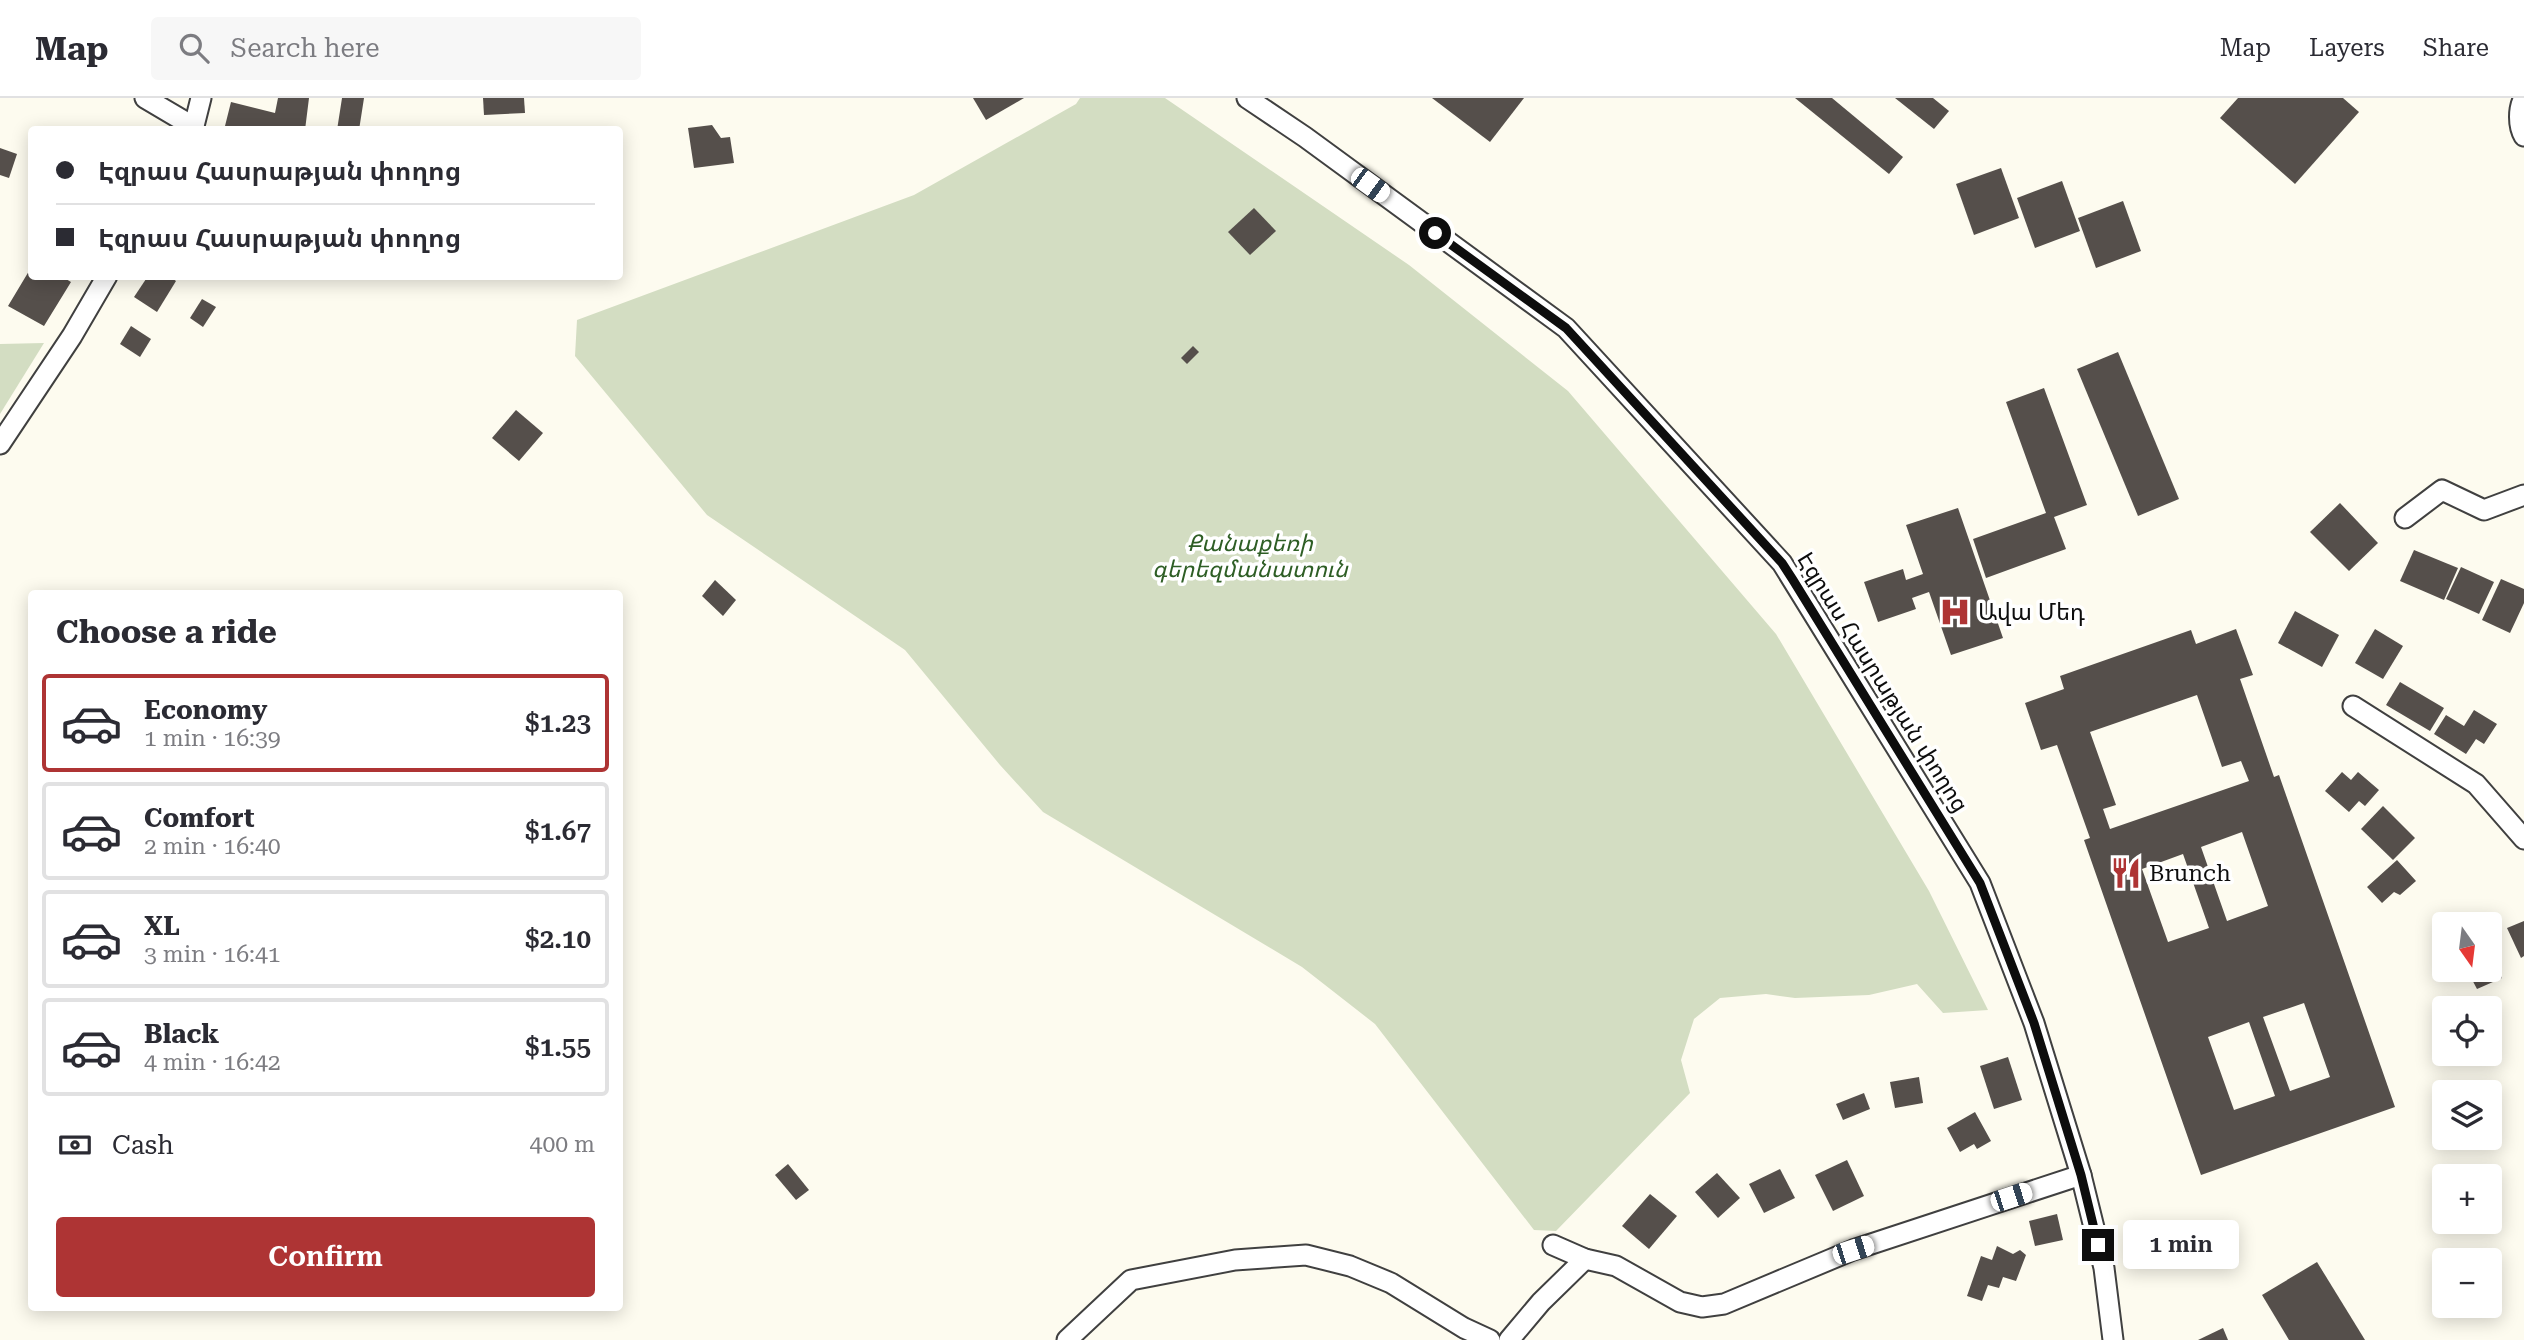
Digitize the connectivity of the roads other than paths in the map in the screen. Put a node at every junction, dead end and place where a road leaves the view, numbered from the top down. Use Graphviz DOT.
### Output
graph roads {
  1 [pos="145,98"];
  2 [pos="201,98"];
  3 [pos="1247,98"];
  4 [pos="1262,98"];
  5 [pos="2524,98"];
  6 [pos="190,126"];
  7 [pos="194,126"];
  8 [pos="2524,136"];
  9 [pos="105,280"];
  10 [pos="0,444"];
  11 [pos="2524,495"];
  12 [pos="2405,518"];
  13 [pos="2353,706"];
  14 [pos="2524,839"];
  15 [pos="2081,1175"];
  16 [pos="1553,1245"];
  17 [pos="1584,1259"];
  18 [pos="1067,1340"];
  19 [pos="1490,1340"];
  20 [pos="1509,1340"];
  21 [pos="2113,1340"];
  22 [pos="2121,1340"];
  1 -- 6 [label="street"];
  2 -- 7 [label="street"];
  3 -- 15 [label="street, Էզրաս Հասրաթյան փողոց"];
  4 -- 22 [label="street, Էզրաս Հասրաթյան փողոց"];
  5 -- 8 [label="street"];
  9 -- 10 [label="street"];
  11 -- 12 [label="street"];
  13 -- 14 [label="street"];
  15 -- 17 [label="street"];
  15 -- 21 [label="street, Էզրաս Հասրաթյան փողոց"];
  16 -- 17 [label="street"];
  17 -- 20 [label="street"];
  18 -- 19 [label="street"];
}
